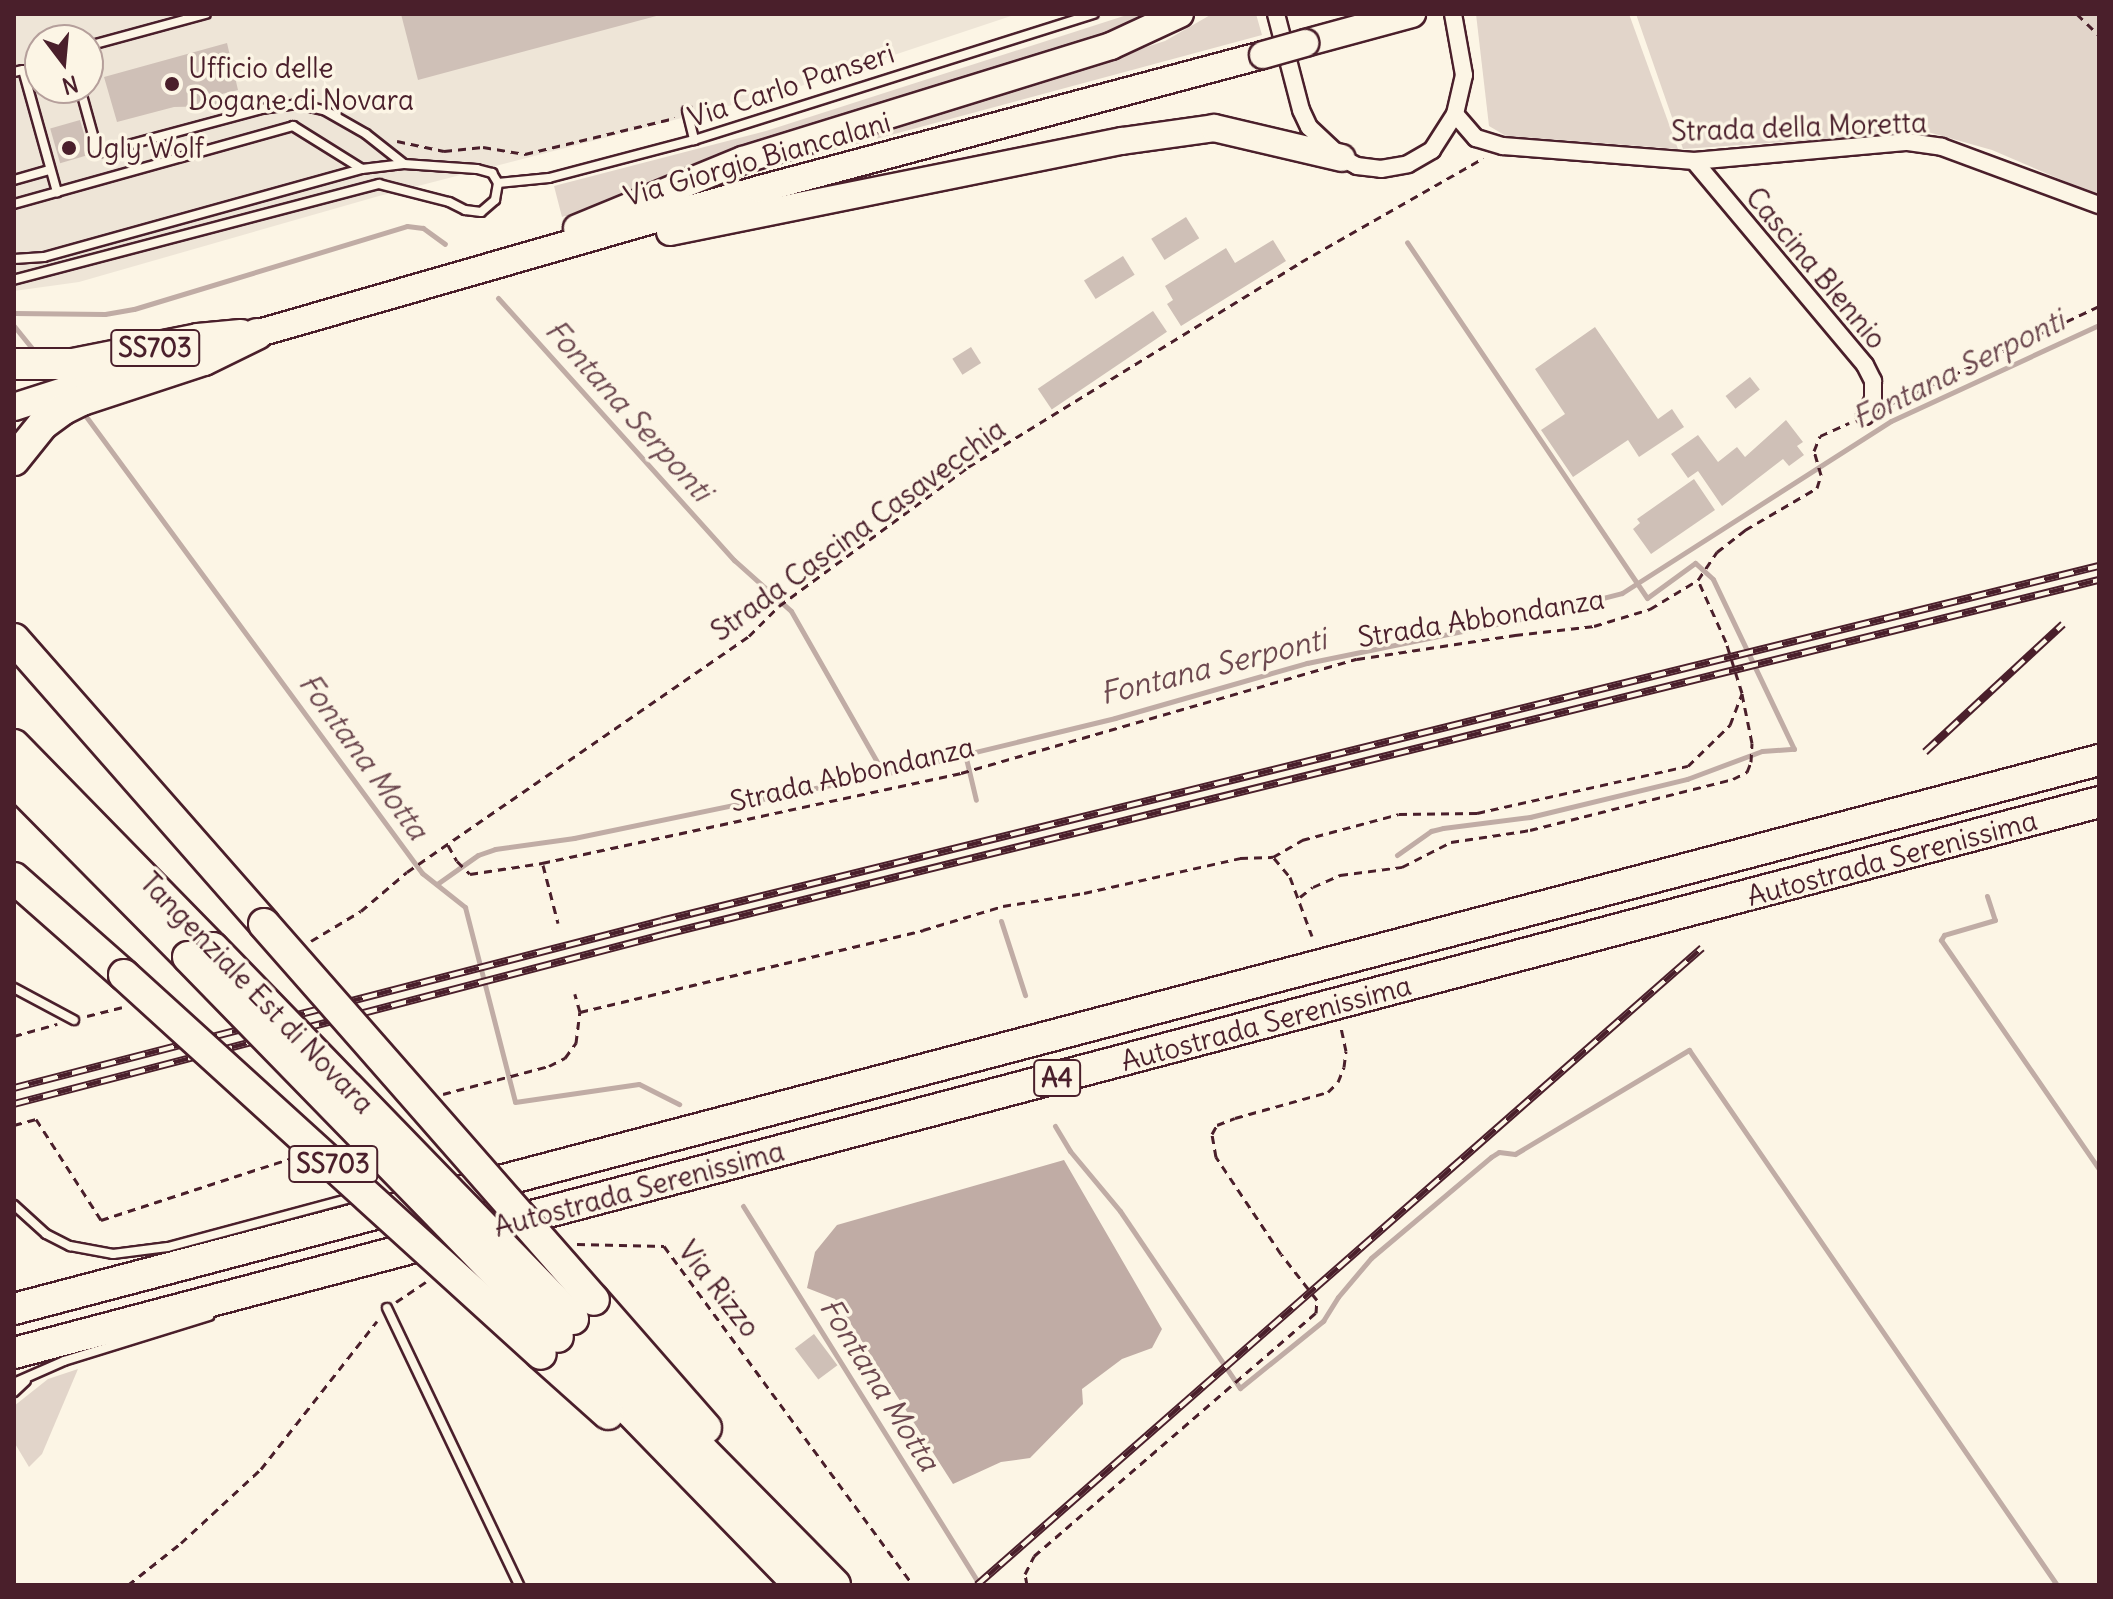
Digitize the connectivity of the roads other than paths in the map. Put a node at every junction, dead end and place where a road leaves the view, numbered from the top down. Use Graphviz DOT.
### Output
graph roads {
  1 [pos="206,14"];
  2 [pos="1094,14"];
  3 [pos="1180,14"];
  4 [pos="1276,14"];
  5 [pos="1412,14"];
  6 [pos="1453,14"];
  7 [pos="104,42"];
  8 [pos="14,72"];
  9 [pos="84,104"];
  10 [pos="687,113"];
  11 [pos="1455,114"];
  12 [pos="694,140"];
  13 [pos="1342,158"];
  14 [pos="1694,161"];
  15 [pos="404,164"];
  16 [pos="362,169"];
  17 [pos="50,170"];
  18 [pos="14,180"];
  19 [pos="498,183"];
  20 [pos="57,192"];
  21 [pos="14,204"];
  22 [pos="2099,205"];
  23 [pos="14,259"];
  24 [pos="455,279"];
  25 [pos="14,280"];
  26 [pos="257,334"];
  27 [pos="56,382"];
  28 [pos="14,389"];
  29 [pos="14,407"];
  30 [pos="1865,416"];
  31 [pos="14,460"];
  32 [pos="15,639"];
  33 [pos="14,745"];
  34 [pos="2099,760"];
  35 [pos="14,781"];
  36 [pos="2099,802"];
  37 [pos="14,878"];
  38 [pos="200,952"];
  39 [pos="14,988"];
  40 [pos="74,1020"];
  41 [pos="615,1150"];
  42 [pos="523,1164"];
  43 [pos="493,1168"];
  44 [pos="462,1173"];
  45 [pos="447,1175"];
  46 [pos="401,1185"];
  47 [pos="371,1193"];
  48 [pos="14,1205"];
  49 [pos="349,1266"];
  50 [pos="254,1301"];
  51 [pos="387,1308"];
  52 [pos="14,1309"];
  53 [pos="226,1311"];
  54 [pos="567,1327"];
  55 [pos="22,1365"];
  56 [pos="14,1383"];
  57 [pos="14,1392"];
  58 [pos="796,1570"];
  59 [pos="519,1585"];
  60 [pos="835,1585"];
  1 -- 7 [label="lane"];
  2 -- 12 [label="lane, Via Carlo Panseri"];
  3 -- 24 [label="main road"];
  4 -- 13 [label="street"];
  5 -- 24 [label="main road, Via Giorgio Biancalani, bridge"];
  6 -- 11 [label="street"];
  8 -- 17 [label="lane"];
  9 -- 15 [label="lane"];
  10 -- 12 [label="lane"];
  11 -- 13 [label="street"];
  11 -- 14 [label="street, Strada della Moretta"];
  12 -- 19 [label="lane, Via Carlo Panseri"];
  13 -- 24 [label="main road"];
  14 -- 22 [label="street, Strada della Moretta"];
  14 -- 30 [label="street, Cascina Blennio"];
  15 -- 16 [label="lane, Via Carlo Panseri"];
  15 -- 19 [label="lane, Via Carlo Panseri"];
  16 -- 20 [label="lane"];
  16 -- 23 [label="lane, Via Carlo Panseri"];
  17 -- 18 [label="lane"];
  17 -- 20 [label="lane"];
  19 -- 25 [label="lane"];
  20 -- 21 [label="lane"];
  24 -- 26 [label="main road, Via Giorgio Biancalani"];
  26 -- 27 [label="main road, Via Giorgio Biancalani"];
  26 -- 27 [label="highway, SS703"];
  26 -- 27 [label="highway, SS703"];
  27 -- 28 [label="main road, Via Giorgio Biancalani"];
  27 -- 29 [label="main road, Via Giorgio Biancalani"];
  27 -- 31 [label="highway, SS703"];
  32 -- 54 [label="highway, SS703, bridge"];
  33 -- 38 [label="highway, Tangenziale Est di Novara / SS703"];
  34 -- 41 [label="highway, Autostrada Serenissima / A4"];
  35 -- 38 [label="highway, Tangenziale Est di Novara / SS703"];
  36 -- 49 [label="highway, Autostrada Serenissima / A4"];
  37 -- 54 [label="highway, SS703, bridge"];
  38 -- 54 [label="highway, Tangenziale Est di Novara / SS703, bridge"];
  39 -- 40 [label="lane"];
  41 -- 42 [label="lane"];
  41 -- 52 [label="highway, Autostrada Serenissima / A4"];
  43 -- 44 [label="lane"];
  45 -- 46 [label="lane"];
  47 -- 48 [label="lane"];
  49 -- 50 [label="lane"];
  49 -- 55 [label="highway, Autostrada Serenissima / A4"];
  51 -- 59 [label="lane"];
  53 -- 55 [label="lane"];
  54 -- 58 [label="highway, Tangenziale Est di Novara / SS703"];
  54 -- 58 [label="highway, SS703"];
  55 -- 56 [label="lane"];
  55 -- 57 [label="lane"];
  58 -- 60 [label="highway, Tangenziale Est di Novara / SS703"];
}
